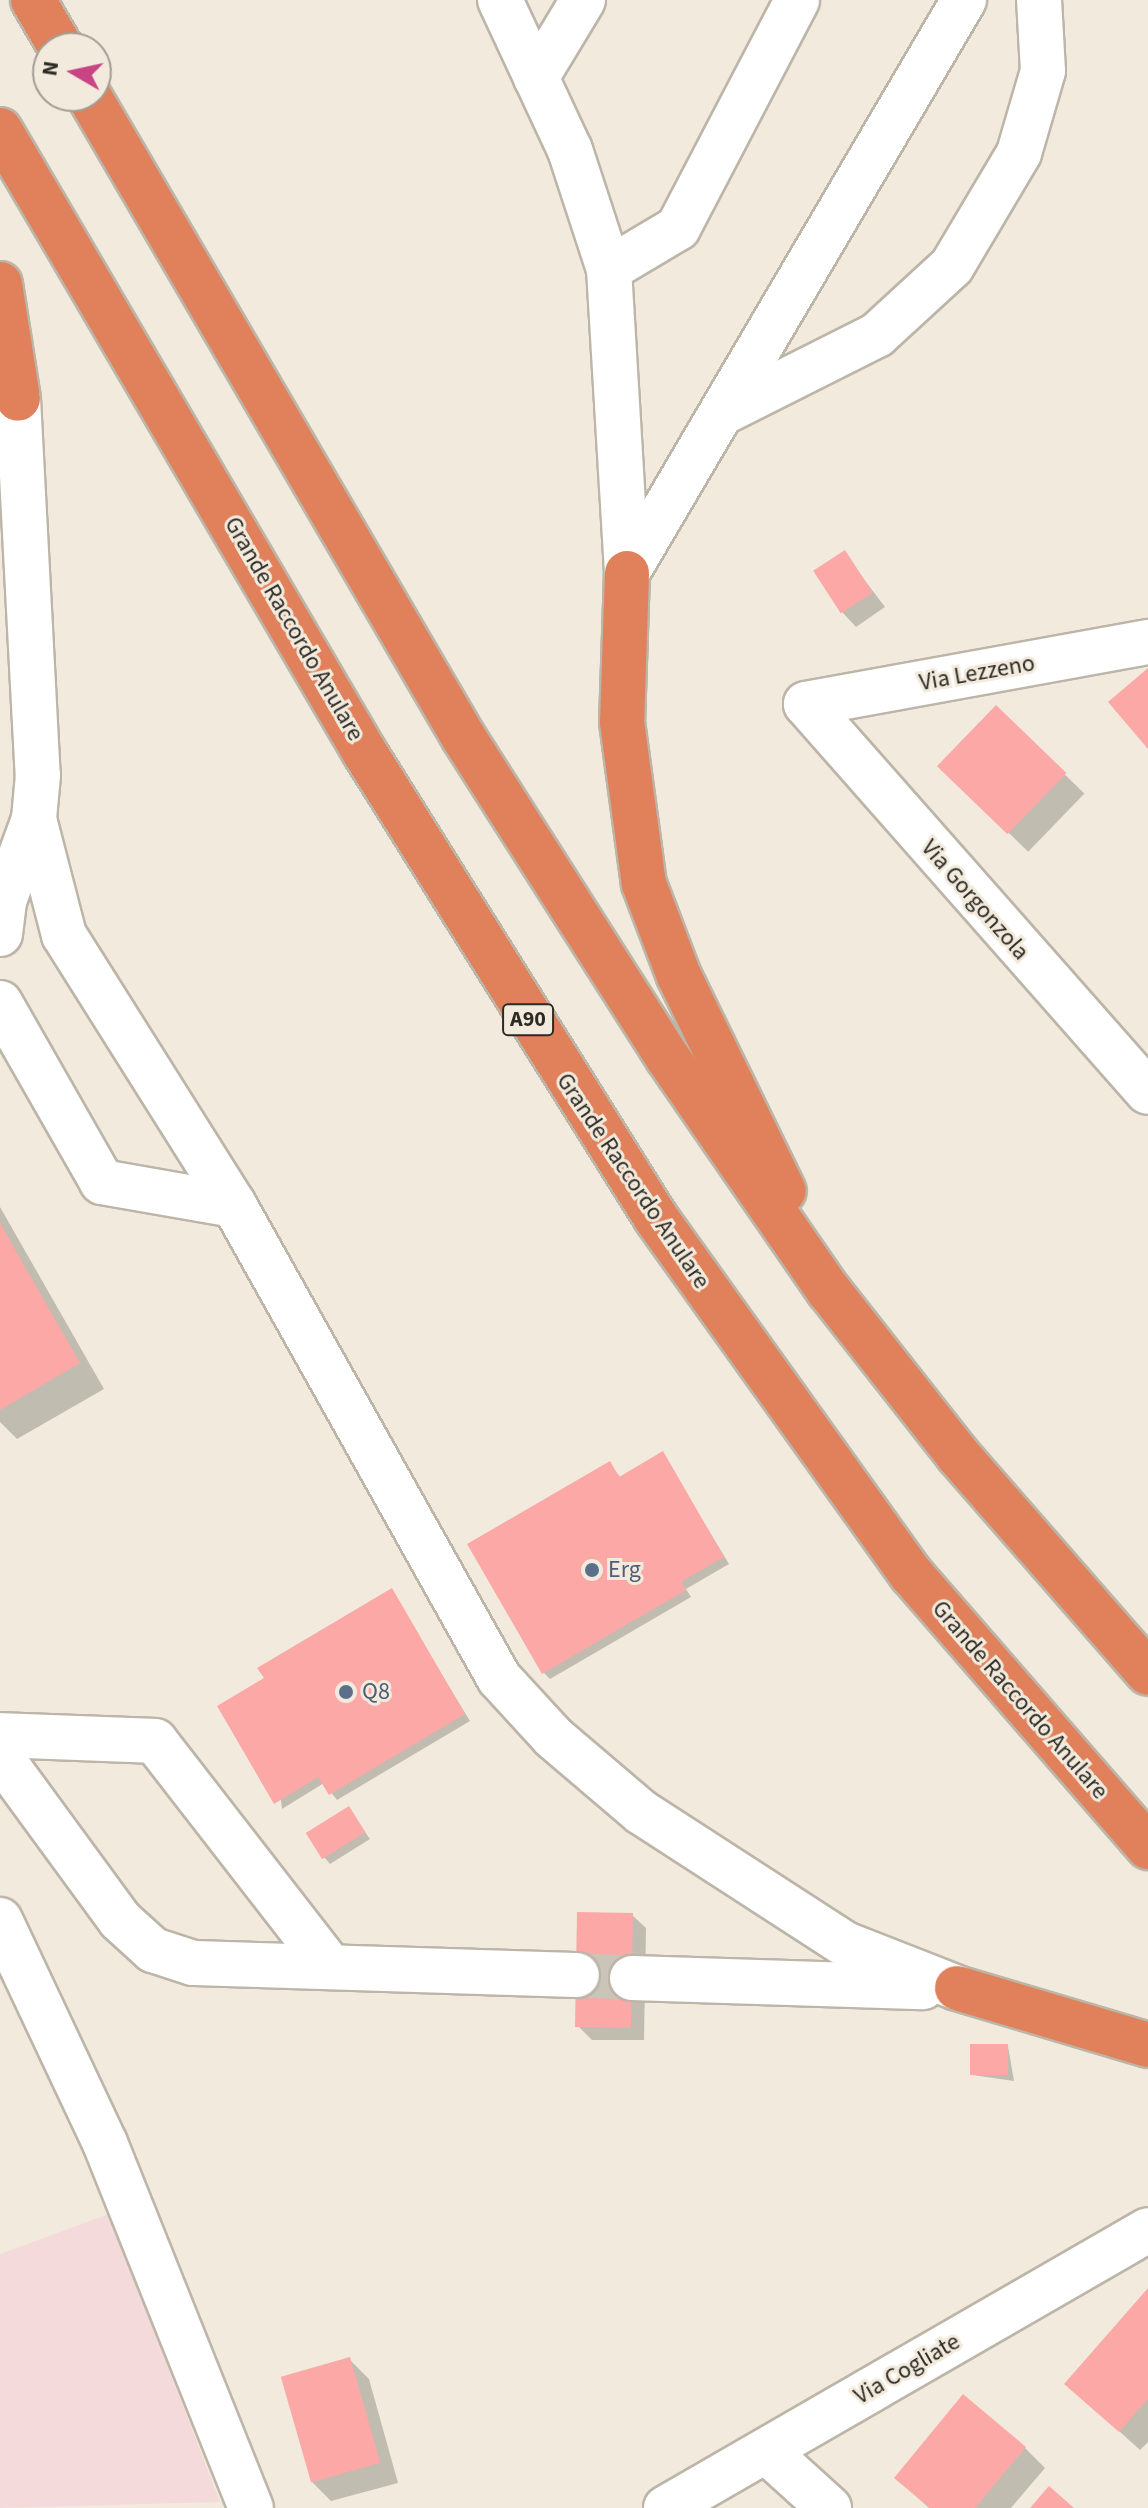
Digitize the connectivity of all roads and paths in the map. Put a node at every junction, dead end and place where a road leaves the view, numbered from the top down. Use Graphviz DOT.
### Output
graph roads {
  1 [pos="33,0"];
  2 [pos="500,0"];
  3 [pos="583,0"];
  4 [pos="797,0"];
  5 [pos="964,0"];
  6 [pos="1039,0"];
  7 [pos="52,32"];
  8 [pos="536,78"];
  9 [pos="98,112"];
  10 [pos="0,130"];
  11 [pos="609,269"];
  12 [pos="0,284"];
  13 [pos="726,411"];
  14 [pos="9,412"];
  15 [pos="627,573"];
  16 [pos="1148,642"];
  17 [pos="806,704"];
  18 [pos="34,819"];
  19 [pos="0,934"];
  20 [pos="0,1003"];
  21 [pos="1148,1092"];
  22 [pos="234,1205"];
  23 [pos="829,1291"];
  24 [pos="1148,1673"];
  25 [pos="0,1735"];
  26 [pos="0,1756"];
  27 [pos="1148,1847"];
  28 [pos="0,1920"];
  29 [pos="328,1964"];
  30 [pos="577,1975"];
  31 [pos="632,1978"];
  32 [pos="957,1988"];
  33 [pos="1148,2045"];
  34 [pos="1148,2230"];
  35 [pos="766,2451"];
  36 [pos="251,2508"];
  37 [pos="666,2508"];
  38 [pos="829,2508"];
  1 -- 7 [label="highway"];
  2 -- 8 [label="street"];
  3 -- 8 [label="street"];
  4 -- 11 [label="street"];
  5 -- 13 [label="street"];
  6 -- 13 [label="street"];
  8 -- 11 [label="street"];
  9 -- 23 [label="highway"];
  10 -- 27 [label="highway, Grande Raccordo Anulare / A90"];
  11 -- 15 [label="street"];
  12 -- 14 [label="highway"];
  13 -- 15 [label="street"];
  14 -- 18 [label="street"];
  15 -- 23 [label="highway"];
  16 -- 17 [label="street, Via Lezzeno"];
  17 -- 21 [label="street, Via Gorgonzola"];
  18 -- 19 [label="street"];
  18 -- 22 [label="street"];
  20 -- 22 [label="street"];
  22 -- 32 [label="street"];
  23 -- 24 [label="highway"];
  25 -- 29 [label="street"];
  26 -- 29 [label="street"];
  28 -- 36 [label="street"];
  29 -- 30 [label="street"];
  31 -- 32 [label="street"];
  32 -- 33 [label="highway"];
  34 -- 35 [label="street, Via Cogliate"];
  35 -- 37 [label="street, Via Cogliate"];
  35 -- 38 [label="street"];
}
